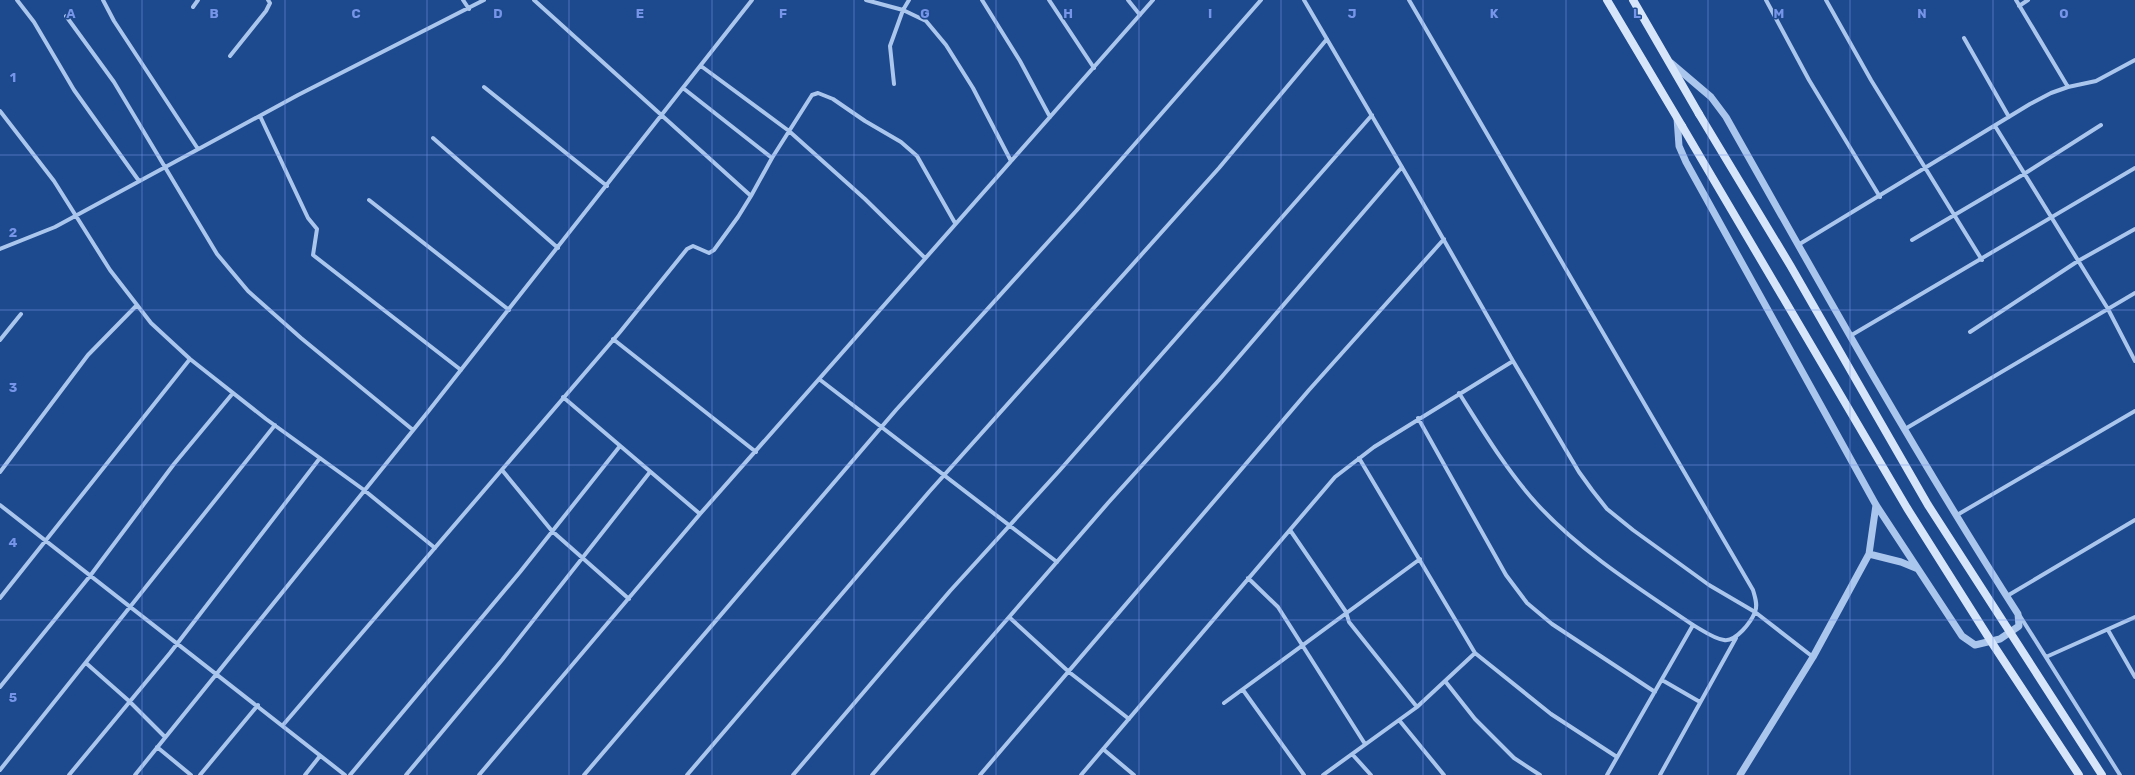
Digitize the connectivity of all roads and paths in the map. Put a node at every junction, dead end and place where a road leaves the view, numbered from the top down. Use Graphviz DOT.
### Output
graph roads {
  1 [pos="17,0"];
  2 [pos="103,0"];
  3 [pos="198,0"];
  4 [pos="268,0"];
  5 [pos="464,0"];
  6 [pos="484,0"];
  7 [pos="534,0"];
  8 [pos="752,0"];
  9 [pos="866,0"];
  10 [pos="909,0"];
  11 [pos="982,0"];
  12 [pos="1049,0"];
  13 [pos="1128,0"];
  14 [pos="1153,0"];
  15 [pos="1261,0"];
  16 [pos="1304,0"];
  17 [pos="1408,0"];
  18 [pos="1607,0"];
  19 [pos="1633,0"];
  20 [pos="1766,0"];
  21 [pos="1826,0"];
  22 [pos="2016,0"];
  23 [pos="2028,0"];
  24 [pos="2019,6"];
  25 [pos="193,7"];
  26 [pos="468,9"];
  27 [pos="903,10"];
  28 [pos="1140,15"];
  29 [pos="66,16"];
  30 [pos="1964,38"];
  31 [pos="1327,39"];
  32 [pos="230,56"];
  33 [pos="2135,60"];
  34 [pos="1671,63"];
  35 [pos="701,66"];
  36 [pos="1094,68"];
  37 [pos="894,84"];
  38 [pos="484,87"];
  39 [pos="2068,87"];
  40 [pos="684,88"];
  41 [pos="0,113"];
  42 [pos="1372,115"];
  43 [pos="260,116"];
  44 [pos="662,116"];
  45 [pos="1050,117"];
  46 [pos="2009,117"];
  47 [pos="1680,122"];
  48 [pos="2101,125"];
  49 [pos="1995,126"];
  50 [pos="789,131"];
  51 [pos="433,138"];
  52 [pos="198,149"];
  53 [pos="772,158"];
  54 [pos="1011,161"];
  55 [pos="165,167"];
  56 [pos="1402,167"];
  57 [pos="1926,168"];
  58 [pos="2135,168"];
  59 [pos="2024,174"];
  60 [pos="139,181"];
  61 [pos="607,186"];
  62 [pos="751,196"];
  63 [pos="1880,197"];
  64 [pos="369,200"];
  65 [pos="1954,215"];
  66 [pos="75,216"];
  67 [pos="2050,216"];
  68 [pos="955,223"];
  69 [pos="2135,229"];
  70 [pos="1444,239"];
  71 [pos="1912,240"];
  72 [pos="1798,245"];
  73 [pos="558,248"];
  74 [pos="0,249"];
  75 [pos="925,258"];
  76 [pos="1982,260"];
  77 [pos="2078,261"];
  78 [pos="2135,293"];
  79 [pos="137,305"];
  80 [pos="2108,309"];
  81 [pos="509,310"];
  82 [pos="21,314"];
  83 [pos="1970,332"];
  84 [pos="1850,336"];
  85 [pos="613,339"];
  86 [pos="0,340"];
  87 [pos="190,359"];
  88 [pos="1513,360"];
  89 [pos="2135,361"];
  90 [pos="461,370"];
  91 [pos="819,379"];
  92 [pos="234,393"];
  93 [pos="1459,393"];
  94 [pos="563,397"];
  95 [pos="2135,411"];
  96 [pos="1418,418"];
  97 [pos="275,425"];
  98 [pos="882,426"];
  99 [pos="1905,429"];
  100 [pos="413,430"];
  101 [pos="620,446"];
  102 [pos="756,452"];
  103 [pos="320,458"];
  104 [pos="1359,458"];
  105 [pos="502,470"];
  106 [pos="0,472"];
  107 [pos="650,472"];
  108 [pos="944,476"];
  109 [pos="364,490"];
  110 [pos="1876,504"];
  111 [pos="0,505"];
  112 [pos="700,514"];
  113 [pos="1957,515"];
  114 [pos="2135,520"];
  115 [pos="1010,525"];
  116 [pos="1290,530"];
  117 [pos="552,531"];
  118 [pos="45,541"];
  119 [pos="435,548"];
  120 [pos="1869,554"];
  121 [pos="583,557"];
  122 [pos="1420,560"];
  123 [pos="1057,562"];
  124 [pos="1918,569"];
  125 [pos="90,576"];
  126 [pos="1248,578"];
  127 [pos="2007,596"];
  128 [pos="0,598"];
  129 [pos="629,600"];
  130 [pos="131,607"];
  131 [pos="1346,612"];
  132 [pos="1755,612"];
  133 [pos="2018,614"];
  134 [pos="1009,617"];
  135 [pos="2135,617"];
  136 [pos="1693,625"];
  137 [pos="2108,630"];
  138 [pos="1736,638"];
  139 [pos="177,643"];
  140 [pos="1303,644"];
  141 [pos="1475,653"];
  142 [pos="1813,657"];
  143 [pos="2046,657"];
  144 [pos="86,663"];
  145 [pos="1069,672"];
  146 [pos="216,673"];
  147 [pos="2135,677"];
  148 [pos="1662,680"];
  149 [pos="1444,681"];
  150 [pos="0,687"];
  151 [pos="1243,690"];
  152 [pos="1655,692"];
  153 [pos="130,701"];
  154 [pos="1700,702"];
  155 [pos="1224,703"];
  156 [pos="258,705"];
  157 [pos="1417,707"];
  158 [pos="1129,719"];
  159 [pos="1399,720"];
  160 [pos="283,725"];
  161 [pos="165,737"];
  162 [pos="1366,744"];
  163 [pos="157,747"];
  164 [pos="1103,749"];
  165 [pos="1352,754"];
  166 [pos="320,756"];
  167 [pos="1617,757"];
  168 [pos="0,770"];
  169 [pos="69,775"];
  170 [pos="135,775"];
  171 [pos="191,775"];
  172 [pos="200,775"];
  173 [pos="305,775"];
  174 [pos="344,775"];
  175 [pos="350,775"];
  176 [pos="406,775"];
  177 [pos="479,775"];
  178 [pos="584,775"];
  179 [pos="687,775"];
  180 [pos="793,775"];
  181 [pos="872,775"];
  182 [pos="980,775"];
  183 [pos="1081,775"];
  184 [pos="1134,775"];
  185 [pos="1304,775"];
  186 [pos="1323,775"];
  187 [pos="1371,775"];
  188 [pos="1444,775"];
  189 [pos="1540,775"];
  190 [pos="1607,775"];
  191 [pos="1660,775"];
  192 [pos="1740,775"];
  193 [pos="2079,775"];
  194 [pos="2102,775"];
  195 [pos="2120,775"];
  1 -- 60 [label="street"];
  2 -- 52 [label="street"];
  3 -- 25 [label="street"];
  4 -- 32 [label="street"];
  5 -- 26 [label="street"];
  6 -- 26 [label="street"];
  7 -- 44 [label="street"];
  8 -- 35 [label="street"];
  9 -- 27 [label="street"];
  10 -- 27 [label="street"];
  11 -- 45 [label="street"];
  12 -- 36 [label="street"];
  13 -- 28 [label="street"];
  14 -- 28 [label="street"];
  15 -- 98 [label="street"];
  16 -- 31 [label="street"];
  17 -- 132 [label="street"];
  18 -- 47 [label="main road"];
  19 -- 34 [label="main road"];
  20 -- 63 [label="street"];
  21 -- 57 [label="street"];
  22 -- 24 [label="street"];
  23 -- 24 [label="street"];
  24 -- 39 [label="street"];
  26 -- 43 [label="street"];
  27 -- 37 [label="street"];
  27 -- 54 [label="street"];
  28 -- 36 [label="street"];
  29 -- 55 [label="street"];
  30 -- 46 [label="street"];
  31 -- 42 [label="street"];
  31 -- 108 [label="street"];
  33 -- 39 [label="street"];
  34 -- 72 [label="street"];
  34 -- 194 [label="main road, bridge"];
  35 -- 40 [label="street"];
  35 -- 50 [label="street"];
  36 -- 45 [label="street"];
  38 -- 61 [label="street"];
  39 -- 46 [label="street"];
  40 -- 44 [label="street"];
  40 -- 53 [label="street"];
  41 -- 66 [label="street"];
  42 -- 56 [label="street"];
  42 -- 115 [label="street"];
  43 -- 52 [label="street"];
  43 -- 90 [label="street"];
  44 -- 61 [label="street"];
  44 -- 62 [label="street"];
  45 -- 54 [label="street"];
  46 -- 49 [label="street"];
  47 -- 110 [label="street"];
  47 -- 193 [label="main road, bridge"];
  48 -- 59 [label="street"];
  49 -- 57 [label="street"];
  49 -- 59 [label="street"];
  50 -- 53 [label="street"];
  50 -- 68 [label="street"];
  50 -- 75 [label="street"];
  51 -- 73 [label="street"];
  52 -- 55 [label="street"];
  53 -- 62 [label="street"];
  54 -- 68 [label="street"];
  55 -- 60 [label="street"];
  55 -- 100 [label="street"];
  56 -- 70 [label="street"];
  56 -- 123 [label="street"];
  57 -- 63 [label="street"];
  57 -- 65 [label="street"];
  58 -- 67 [label="street"];
  59 -- 65 [label="street"];
  59 -- 67 [label="street"];
  60 -- 66 [label="street"];
  61 -- 73 [label="street"];
  62 -- 85 [label="street"];
  63 -- 72 [label="street"];
  64 -- 81 [label="street"];
  65 -- 71 [label="street"];
  65 -- 76 [label="street"];
  66 -- 74 [label="street"];
  66 -- 79 [label="street"];
  67 -- 76 [label="street"];
  67 -- 77 [label="street"];
  68 -- 75 [label="street"];
  69 -- 77 [label="street"];
  70 -- 88 [label="street"];
  70 -- 145 [label="street"];
  72 -- 84 [label="street"];
  73 -- 81 [label="street"];
  75 -- 91 [label="street"];
  76 -- 84 [label="street"];
  77 -- 80 [label="street"];
  77 -- 83 [label="street"];
  78 -- 80 [label="street"];
  79 -- 87 [label="street"];
  79 -- 106 [label="street"];
  80 -- 89 [label="street"];
  80 -- 99 [label="street"];
  81 -- 90 [label="street"];
  82 -- 86 [label="street"];
  84 -- 99 [label="street"];
  85 -- 94 [label="street"];
  85 -- 102 [label="street"];
  87 -- 92 [label="street"];
  87 -- 118 [label="street"];
  88 -- 93 [label="street"];
  88 -- 132 [label="street"];
  90 -- 100 [label="street"];
  91 -- 98 [label="street"];
  91 -- 102 [label="street"];
  92 -- 97 [label="street"];
  92 -- 125 [label="street"];
  93 -- 96 [label="street"];
  93 -- 136 [label="street"];
  94 -- 101 [label="street"];
  94 -- 105 [label="street"];
  95 -- 113 [label="street"];
  96 -- 104 [label="street"];
  96 -- 152 [label="street"];
  97 -- 103 [label="street"];
  97 -- 130 [label="street"];
  98 -- 108 [label="street"];
  98 -- 178 [label="street"];
  99 -- 113 [label="street"];
  100 -- 109 [label="street"];
  101 -- 107 [label="street"];
  101 -- 117 [label="street"];
  102 -- 112 [label="street"];
  103 -- 109 [label="street"];
  103 -- 139 [label="street"];
  104 -- 116 [label="street"];
  104 -- 122 [label="street"];
  105 -- 117 [label="street"];
  105 -- 119 [label="street"];
  107 -- 112 [label="street"];
  107 -- 121 [label="street"];
  108 -- 115 [label="street"];
  108 -- 179 [label="street"];
  109 -- 119 [label="street"];
  109 -- 146 [label="street"];
  110 -- 120 [label="street"];
  110 -- 124 [label="street"];
  111 -- 118 [label="street"];
  112 -- 129 [label="street"];
  113 -- 127 [label="street"];
  114 -- 127 [label="street"];
  115 -- 123 [label="street"];
  115 -- 180 [label="street"];
  116 -- 126 [label="street"];
  116 -- 131 [label="street"];
  117 -- 121 [label="street"];
  117 -- 175 [label="street"];
  118 -- 125 [label="street"];
  118 -- 128 [label="street"];
  119 -- 160 [label="street"];
  120 -- 124 [label="street"];
  120 -- 142 [label="street"];
  121 -- 129 [label="street"];
  121 -- 176 [label="street"];
  122 -- 131 [label="street"];
  122 -- 141 [label="street"];
  123 -- 134 [label="street"];
  124 -- 133 [label="street"];
  125 -- 130 [label="street"];
  125 -- 150 [label="street"];
  126 -- 140 [label="street"];
  126 -- 158 [label="street"];
  127 -- 133 [label="street"];
  129 -- 177 [label="street"];
  130 -- 139 [label="street"];
  130 -- 144 [label="street"];
  131 -- 140 [label="street"];
  131 -- 157 [label="street"];
  132 -- 138 [label="street"];
  132 -- 142 [label="street"];
  133 -- 143 [label="street"];
  134 -- 145 [label="street"];
  134 -- 181 [label="street"];
  135 -- 137 [label="street"];
  136 -- 138 [label="street"];
  136 -- 148 [label="street"];
  137 -- 143 [label="street"];
  137 -- 147 [label="street"];
  138 -- 154 [label="street"];
  139 -- 146 [label="street"];
  139 -- 153 [label="street"];
  140 -- 151 [label="street"];
  140 -- 162 [label="street"];
  141 -- 149 [label="street"];
  141 -- 167 [label="street"];
  142 -- 192 [label="street"];
  143 -- 195 [label="street"];
  144 -- 153 [label="street"];
  144 -- 168 [label="street"];
  145 -- 158 [label="street"];
  145 -- 182 [label="street"];
  146 -- 156 [label="street"];
  146 -- 161 [label="street"];
  148 -- 152 [label="street"];
  148 -- 154 [label="street"];
  149 -- 157 [label="street"];
  149 -- 189 [label="street"];
  151 -- 155 [label="street"];
  151 -- 185 [label="street"];
  152 -- 167 [label="street"];
  153 -- 161 [label="street"];
  153 -- 169 [label="street"];
  154 -- 191 [label="street"];
  156 -- 160 [label="street"];
  156 -- 172 [label="street"];
  157 -- 159 [label="street"];
  158 -- 164 [label="street"];
  159 -- 162 [label="street"];
  159 -- 188 [label="street"];
  160 -- 166 [label="street"];
  161 -- 163 [label="street"];
  162 -- 165 [label="street"];
  163 -- 170 [label="street"];
  163 -- 171 [label="street"];
  164 -- 183 [label="street"];
  164 -- 184 [label="street"];
  165 -- 186 [label="street"];
  165 -- 187 [label="street"];
  166 -- 173 [label="street"];
  166 -- 174 [label="street"];
  167 -- 190 [label="street"];
}
